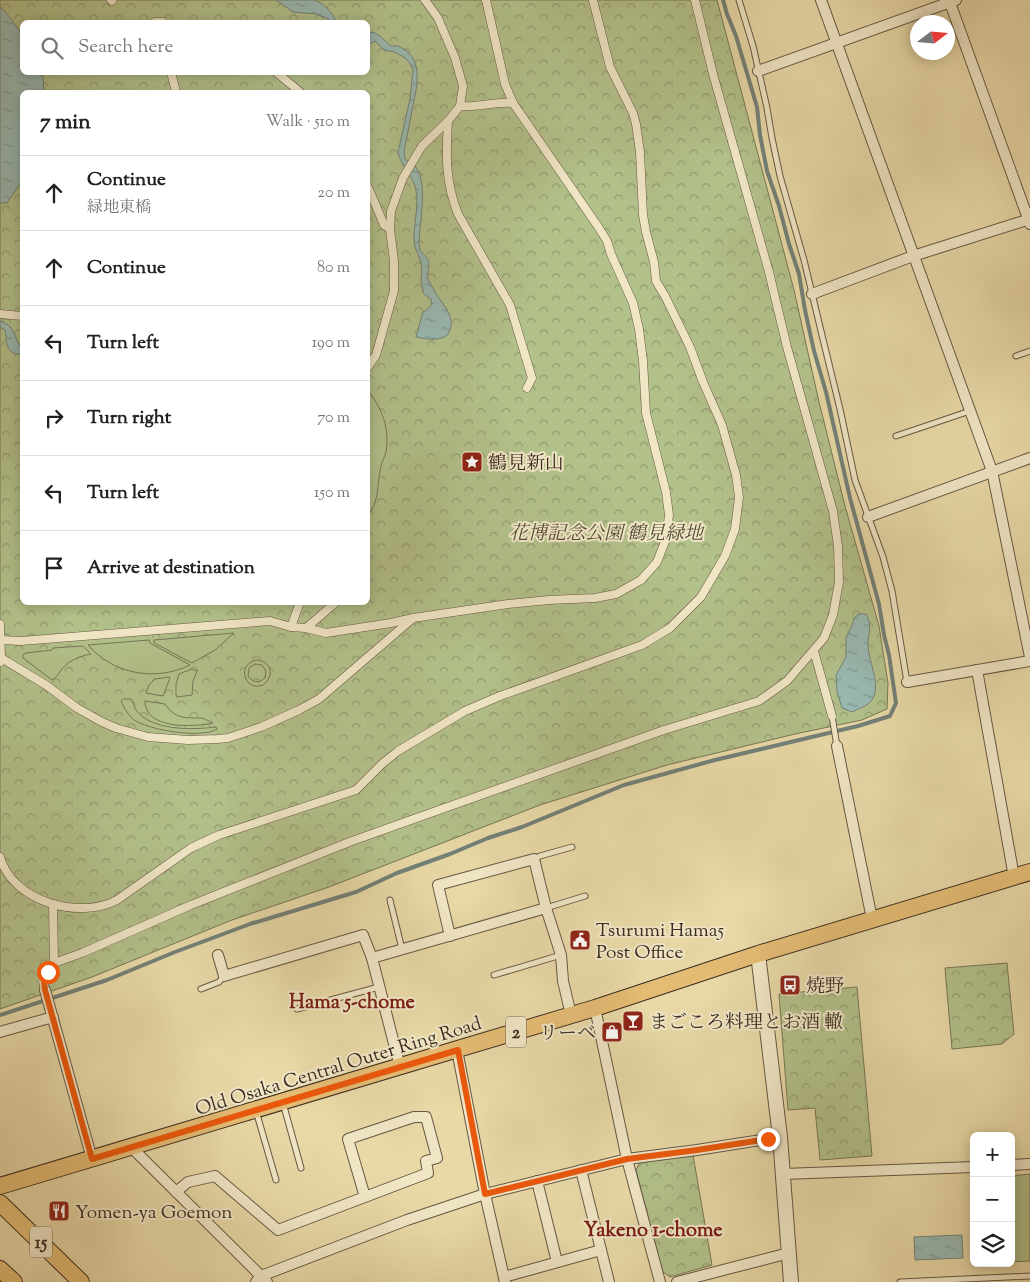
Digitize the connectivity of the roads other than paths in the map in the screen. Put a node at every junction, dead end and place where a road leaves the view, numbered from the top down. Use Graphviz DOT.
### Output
graph roads {
  1 [pos="425,0"];
  2 [pos="486,0"];
  3 [pos="593,0"];
  4 [pos="695,0"];
  5 [pos="739,0"];
  6 [pos="821,0"];
  7 [pos="952,1"];
  8 [pos="837,43"];
  9 [pos="758,72"];
  10 [pos="172,75"];
  11 [pos="280,75"];
  12 [pos="176,90"];
  13 [pos="298,90"];
  14 [pos="513,103"];
  15 [pos="460,106"];
  16 [pos="448,121"];
  17 [pos="370,192"];
  18 [pos="1030,221"];
  19 [pos="390,229"];
  20 [pos="913,256"];
  21 [pos="812,294"];
  22 [pos="0,314"];
  23 [pos="20,316"];
  24 [pos="1030,351"];
  25 [pos="1016,356"];
  26 [pos="370,364"];
  27 [pos="527,388"];
  28 [pos="970,411"];
  29 [pos="896,436"];
  30 [pos="1030,458"];
  31 [pos="992,471"];
  32 [pos="868,516"];
  33 [pos="299,605"];
  34 [pos="333,605"];
  35 [pos="413,618"];
  36 [pos="0,624"];
  37 [pos="291,627"];
  38 [pos="306,628"];
  39 [pos="1,640"];
  40 [pos="814,651"];
  41 [pos="1030,659"];
  42 [pos="0,660"];
  43 [pos="977,670"];
  44 [pos="907,682"];
  45 [pos="832,716"];
  46 [pos="837,746"];
  47 [pos="572,847"];
  48 [pos="0,857"];
  49 [pos="534,860"];
  50 [pos="1030,872"];
  51 [pos="1014,877"];
  52 [pos="585,896"];
  53 [pos="390,900"];
  54 [pos="53,904"];
  55 [pos="546,908"];
  56 [pos="872,919"];
  57 [pos="450,936"];
  58 [pos="402,949"];
  59 [pos="758,954"];
  60 [pos="218,955"];
  61 [pos="561,955"];
  62 [pos="372,958"];
  63 [pos="54,963"];
  64 [pos="494,975"];
  65 [pos="224,976"];
  66 [pos="379,987"];
  67 [pos="201,989"];
  68 [pos="45,990"];
  69 [pos="595,1008"];
  70 [pos="297,1010"];
  71 [pos="52,1013"];
  72 [pos="571,1015"];
  73 [pos="0,1032"];
  74 [pos="458,1050"];
  75 [pos="400,1067"];
  76 [pos="283,1102"];
  77 [pos="256,1110"];
  78 [pos="780,1137"];
  79 [pos="131,1148"];
  80 [pos="92,1159"];
  81 [pos="627,1159"];
  82 [pos="1030,1164"];
  83 [pos="1015,1165"];
  84 [pos="970,1167"];
  85 [pos="301,1168"];
  86 [pos="581,1170"];
  87 [pos="784,1174"];
  88 [pos="276,1180"];
  89 [pos="537,1181"];
  90 [pos="0,1186"];
  91 [pos="176,1192"];
  92 [pos="485,1194"];
  93 [pos="365,1197"];
  94 [pos="0,1203"];
  95 [pos="601,1250"];
  96 [pos="789,1253"];
  97 [pos="557,1262"];
  98 [pos="0,1269"];
  99 [pos="1030,1276"];
  100 [pos="504,1279"];
  101 [pos="261,1280"];
  102 [pos="14,1282"];
  103 [pos="81,1282"];
  104 [pos="609,1282"];
  105 [pos="660,1282"];
  106 [pos="676,1282"];
  107 [pos="791,1282"];
  108 [pos="900,1282"];
  1 -- 15 [label="street"];
  2 -- 14 [label="street"];
  3 -- 54 [label="street"];
  4 -- 40 [label="street"];
  5 -- 9 [label="lane"];
  6 -- 8 [label="street"];
  7 -- 8 [label="street"];
  7 -- 18 [label="street"];
  8 -- 9 [label="street"];
  8 -- 20 [label="street"];
  9 -- 21 [label="lane"];
  10 -- 12 [label="street"];
  11 -- 13 [label="street"];
  14 -- 15 [label="street"];
  14 -- 35 [label="street"];
  15 -- 16 [label="street"];
  16 -- 19 [label="street"];
  16 -- 27 [label="street"];
  17 -- 19 [label="street"];
  18 -- 20 [label="street"];
  19 -- 26 [label="street"];
  20 -- 21 [label="street"];
  20 -- 28 [label="street"];
  21 -- 32 [label="lane"];
  22 -- 23 [label="street"];
  24 -- 25 [label="lane"];
  28 -- 29 [label="lane"];
  28 -- 31 [label="street"];
  30 -- 31 [label="street"];
  31 -- 32 [label="street"];
  31 -- 41 [label="street"];
  32 -- 44 [label="lane"];
  33 -- 37 [label="street"];
  34 -- 38 [label="street"];
  35 -- 38 [label="street"];
  35 -- 42 [label="street"];
  36 -- 39 [label="street"];
  37 -- 38 [label="street"];
  37 -- 39 [label="street"];
  39 -- 42 [label="street"];
  40 -- 45 [label="street"];
  40 -- 63 [label="street"];
  41 -- 43 [label="street"];
  43 -- 44 [label="street"];
  43 -- 51 [label="street"];
  45 -- 46 [label="lane"];
  46 -- 56 [label="street"];
  47 -- 49 [label="lane"];
  48 -- 54 [label="street"];
  49 -- 55 [label="street"];
  49 -- 57 [label="street"];
  50 -- 51 [label="main road, Old Osaka Central Outer Ring Road / 2"];
  51 -- 56 [label="main road, Old Osaka Central Outer Ring Road / 2"];
  52 -- 55 [label="lane"];
  53 -- 58 [label="lane"];
  54 -- 63 [label="street"];
  55 -- 57 [label="street"];
  55 -- 61 [label="street"];
  56 -- 59 [label="main road, Old Osaka Central Outer Ring Road / 2"];
  57 -- 58 [label="street"];
  58 -- 62 [label="street"];
  59 -- 69 [label="main road, Old Osaka Central Outer Ring Road / 2"];
  59 -- 78 [label="street"];
  60 -- 65 [label="street"];
  61 -- 64 [label="lane"];
  61 -- 72 [label="street"];
  62 -- 65 [label="street"];
  62 -- 66 [label="street"];
  63 -- 68 [label="street"];
  65 -- 67 [label="lane"];
  66 -- 70 [label="lane"];
  66 -- 75 [label="street"];
  68 -- 71 [label="street"];
  69 -- 72 [label="main road, Old Osaka Central Outer Ring Road / 2"];
  69 -- 81 [label="street"];
  71 -- 73 [label="street"];
  71 -- 80 [label="street"];
  72 -- 74 [label="main road, Old Osaka Central Outer Ring Road / 2"];
  74 -- 75 [label="main road, Old Osaka Central Outer Ring Road / 2"];
  74 -- 92 [label="street"];
  75 -- 76 [label="main road, Old Osaka Central Outer Ring Road / 2"];
  76 -- 77 [label="main road, Old Osaka Central Outer Ring Road / 2"];
  76 -- 85 [label="lane"];
  77 -- 79 [label="main road, Old Osaka Central Outer Ring Road / 2"];
  77 -- 88 [label="lane"];
  78 -- 81 [label="street"];
  78 -- 87 [label="street"];
  79 -- 80 [label="main road, Old Osaka Central Outer Ring Road / 2"];
  79 -- 91 [label="street"];
  80 -- 90 [label="main road, Old Osaka Central Outer Ring Road / 2"];
  81 -- 86 [label="street"];
  81 -- 105 [label="street"];
  82 -- 83 [label="street"];
  84 -- 87 [label="street"];
  86 -- 89 [label="street"];
  86 -- 95 [label="street"];
  87 -- 96 [label="street"];
  89 -- 92 [label="street"];
  89 -- 97 [label="street"];
  91 -- 93 [label="street"];
  91 -- 101 [label="street"];
  92 -- 100 [label="street"];
  92 -- 101 [label="street"];
  93 -- 93 [label="street"];
  94 -- 103 [label="main road, 15"];
  95 -- 97 [label="street"];
  95 -- 104 [label="street"];
  96 -- 106 [label="street"];
  96 -- 107 [label="street"];
  97 -- 100 [label="street"];
  98 -- 102 [label="main road"];
  99 -- 108 [label="lane"];
}
